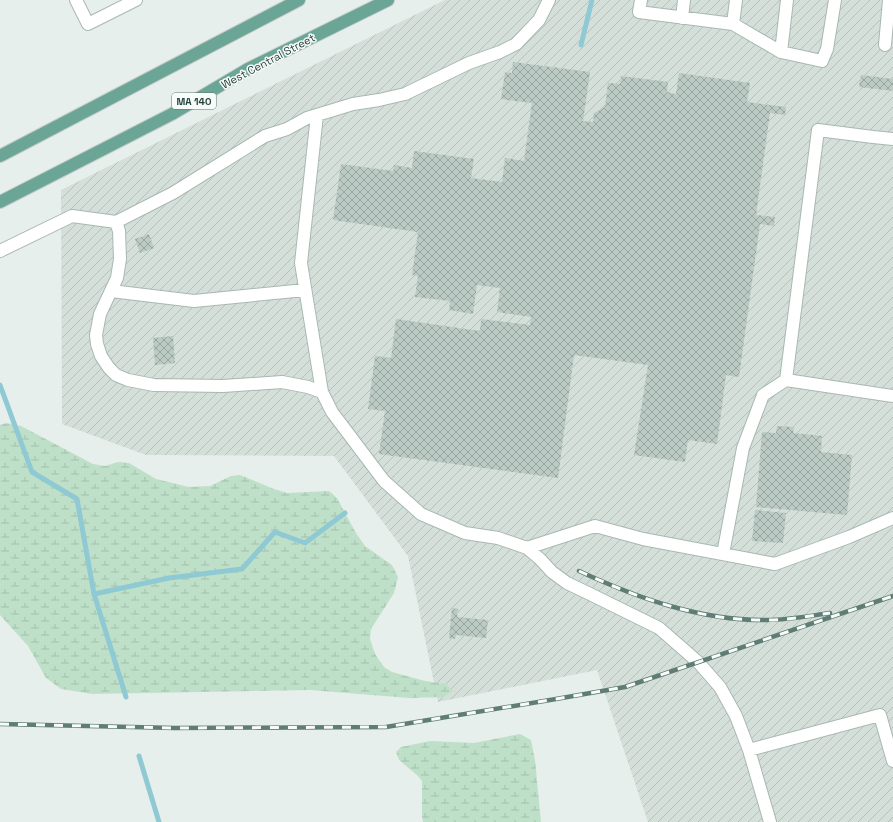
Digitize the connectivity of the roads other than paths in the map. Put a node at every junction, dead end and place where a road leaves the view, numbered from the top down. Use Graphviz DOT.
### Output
graph roads {
  1 [pos="76,0"];
  2 [pos="136,0"];
  3 [pos="299,0"];
  4 [pos="388,0"];
  5 [pos="550,0"];
  6 [pos="641,0"];
  7 [pos="684,0"];
  8 [pos="736,0"];
  9 [pos="787,0"];
  10 [pos="835,0"];
  11 [pos="889,0"];
  12 [pos="682,18"];
  13 [pos="733,24"];
  14 [pos="885,45"];
  15 [pos="781,52"];
  16 [pos="317,116"];
  17 [pos="893,139"];
  18 [pos="0,156"];
  19 [pos="0,202"];
  20 [pos="116,222"];
  21 [pos="0,251"];
  22 [pos="111,290"];
  23 [pos="306,290"];
  24 [pos="786,380"];
  25 [pos="322,392"];
  26 [pos="893,396"];
  27 [pos="893,518"];
  28 [pos="527,548"];
  29 [pos="723,554"];
  30 [pos="750,750"];
  31 [pos="893,761"];
  32 [pos="770,822"];
  1 -- 2 [label="lane"];
  3 -- 18 [label="main road"];
  4 -- 19 [label="main road, West Central Street / MA 140"];
  5 -- 16 [label="lane"];
  6 -- 12 [label="lane"];
  7 -- 12 [label="lane"];
  8 -- 13 [label="lane"];
  9 -- 15 [label="lane"];
  10 -- 15 [label="lane"];
  11 -- 14 [label="lane"];
  12 -- 13 [label="lane"];
  13 -- 15 [label="lane"];
  16 -- 20 [label="lane"];
  16 -- 23 [label="lane"];
  17 -- 24 [label="lane"];
  20 -- 21 [label="lane"];
  20 -- 22 [label="lane"];
  22 -- 23 [label="lane"];
  22 -- 25 [label="lane"];
  23 -- 25 [label="lane"];
  24 -- 26 [label="lane"];
  24 -- 29 [label="lane"];
  25 -- 28 [label="lane"];
  27 -- 29 [label="lane"];
  28 -- 29 [label="lane"];
  28 -- 30 [label="lane"];
  30 -- 31 [label="lane"];
  30 -- 32 [label="lane"];
}
